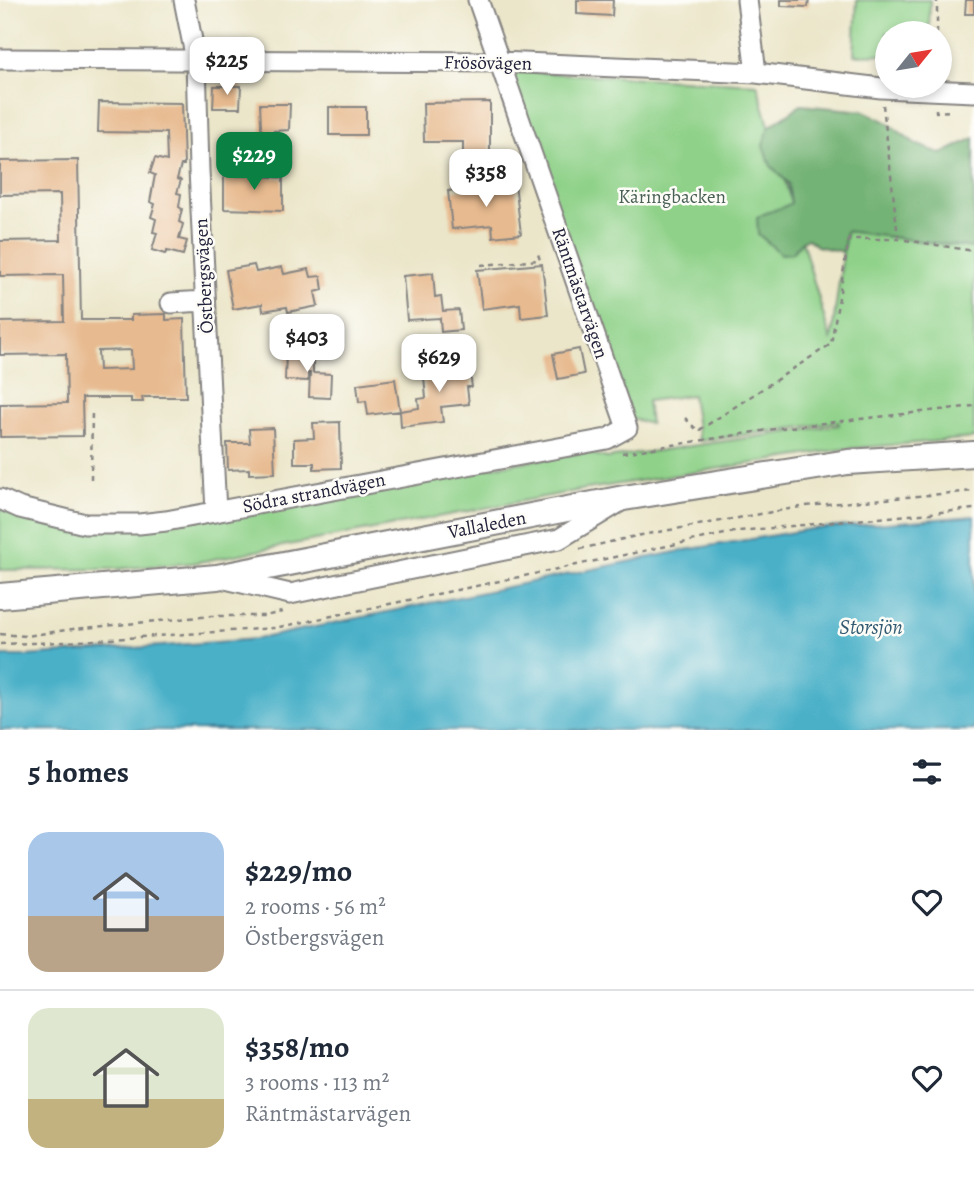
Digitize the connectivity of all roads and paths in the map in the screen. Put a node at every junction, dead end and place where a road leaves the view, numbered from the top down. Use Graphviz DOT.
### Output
graph roads {
  1 [pos="184,0"];
  2 [pos="478,0"];
  3 [pos="747,0"];
  4 [pos="937,0"];
  5 [pos="937,21"];
  6 [pos="0,59"];
  7 [pos="197,60"];
  8 [pos="500,62"];
  9 [pos="756,73"];
  10 [pos="875,87"];
  11 [pos="952,91"];
  12 [pos="974,92"];
  13 [pos="882,98"];
  14 [pos="502,176"];
  15 [pos="452,185"];
  16 [pos="899,239"];
  17 [pos="974,251"];
  18 [pos="538,254"];
  19 [pos="481,265"];
  20 [pos="205,301"];
  21 [pos="171,303"];
  22 [pos="974,407"];
  23 [pos="92,410"];
  24 [pos="685,418"];
  25 [pos="627,428"];
  26 [pos="620,453"];
  27 [pos="974,454"];
  28 [pos="91,479"];
  29 [pos="0,499"];
  30 [pos="974,509"];
  31 [pos="216,512"];
  32 [pos="0,596"];
  33 [pos="0,644"];
  1 -- 7 [label="street, Östbergsvägen"];
  2 -- 8 [label="street, Räntmästarvägen"];
  3 -- 9 [label="street"];
  4 -- 5 [label="path"];
  6 -- 7 [label="street, Frösövägen"];
  7 -- 8 [label="street, Frösövägen"];
  7 -- 20 [label="street, Östbergsvägen"];
  8 -- 9 [label="street, Frösövägen"];
  8 -- 25 [label="street, Räntmästarvägen"];
  9 -- 10 [label="street, Frösövägen"];
  11 -- 12 [label="street, Frösövägen"];
  13 -- 16 [label="path"];
  14 -- 15 [label="path"];
  16 -- 17 [label="path"];
  16 -- 24 [label="path"];
  18 -- 19 [label="path"];
  20 -- 21 [label="street"];
  20 -- 31 [label="street, Östbergsvägen"];
  22 -- 26 [label="path"];
  23 -- 28 [label="path"];
  25 -- 31 [label="street, Södra strandvägen"];
  27 -- 32 [label="main road, Vallaleden"];
  29 -- 31 [label="street, Södra strandvägen"];
  30 -- 33 [label="path"];
}
